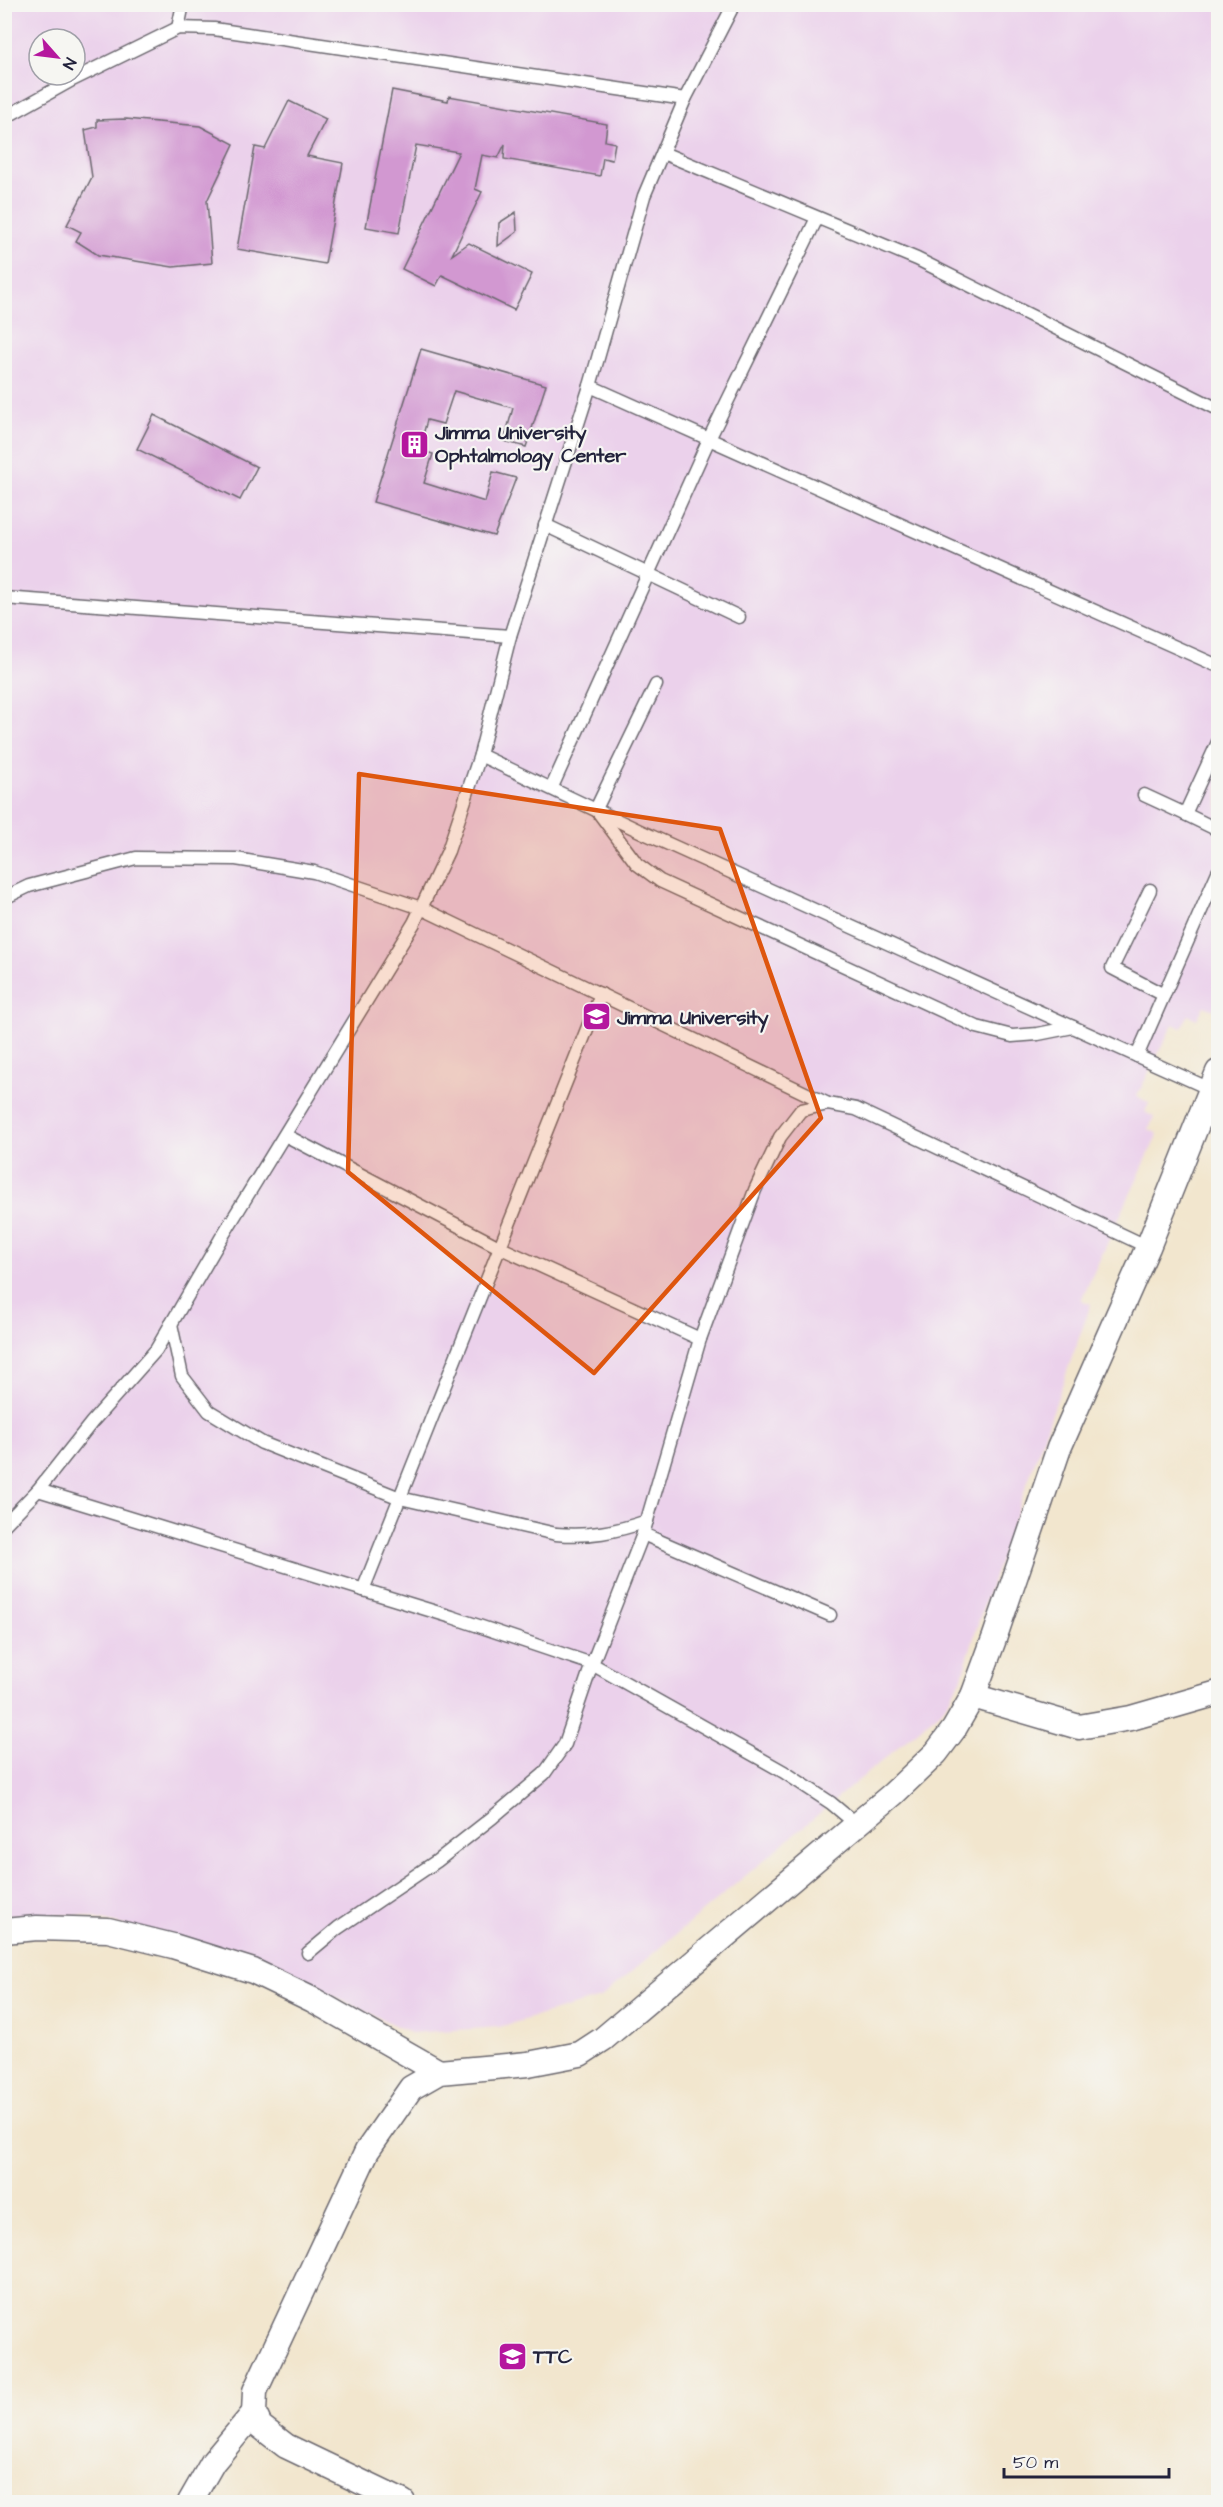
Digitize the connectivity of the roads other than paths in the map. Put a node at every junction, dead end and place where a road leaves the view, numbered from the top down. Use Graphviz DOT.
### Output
graph roads {
  1 [pos="183,4"];
  2 [pos="734,4"];
  3 [pos="178,28"];
  4 [pos="685,99"];
  5 [pos="4,118"];
  6 [pos="663,153"];
  7 [pos="817,218"];
  8 [pos="590,386"];
  9 [pos="1218,409"];
  10 [pos="709,439"];
  11 [pos="545,525"];
  12 [pos="648,574"];
  13 [pos="4,598"];
  14 [pos="739,617"];
  15 [pos="510,636"];
  16 [pos="1218,666"];
  17 [pos="656,686"];
  18 [pos="1218,742"];
  19 [pos="480,755"];
  20 [pos="552,787"];
  21 [pos="1144,795"];
  22 [pos="596,809"];
  23 [pos="1185,814"];
  24 [pos="1218,830"];
  25 [pos="1218,872"];
  26 [pos="1150,890"];
  27 [pos="4,898"];
  28 [pos="421,909"];
  29 [pos="601,994"];
  30 [pos="1164,995"];
  31 [pos="1073,1027"];
  32 [pos="1137,1056"];
  33 [pos="1214,1080"];
  34 [pos="828,1104"];
  35 [pos="285,1135"];
  36 [pos="1148,1247"];
  37 [pos="501,1248"];
  38 [pos="171,1324"];
  39 [pos="700,1339"];
  40 [pos="38,1490"];
  41 [pos="400,1498"];
  42 [pos="4,1525"];
  43 [pos="645,1528"];
  44 [pos="363,1590"];
  45 [pos="830,1615"];
  46 [pos="592,1664"];
  47 [pos="1218,1693"];
  48 [pos="973,1695"];
  49 [pos="856,1824"];
  50 [pos="4,1931"];
  51 [pos="308,1953"];
  52 [pos="439,2072"];
  53 [pos="254,2414"];
  54 [pos="190,2502"];
  55 [pos="403,2502"];
  1 -- 3 [label="lane"];
  2 -- 4 [label="lane"];
  3 -- 4 [label="lane"];
  3 -- 5 [label="lane"];
  4 -- 6 [label="lane"];
  6 -- 7 [label="lane"];
  6 -- 8 [label="lane"];
  7 -- 9 [label="lane"];
  7 -- 10 [label="lane"];
  8 -- 10 [label="lane"];
  8 -- 11 [label="lane"];
  10 -- 12 [label="lane"];
  10 -- 16 [label="lane"];
  11 -- 12 [label="lane"];
  11 -- 15 [label="lane"];
  12 -- 14 [label="lane"];
  12 -- 20 [label="lane"];
  13 -- 15 [label="lane"];
  15 -- 19 [label="lane"];
  17 -- 22 [label="lane"];
  18 -- 23 [label="lane"];
  19 -- 20 [label="lane"];
  19 -- 28 [label="lane"];
  20 -- 22 [label="lane"];
  21 -- 23 [label="lane"];
  22 -- 31 [label="lane"];
  22 -- 31 [label="lane"];
  23 -- 24 [label="lane"];
  25 -- 30 [label="lane"];
  26 -- 30 [label="lane"];
  27 -- 28 [label="lane"];
  28 -- 29 [label="lane"];
  28 -- 35 [label="lane"];
  29 -- 34 [label="lane"];
  29 -- 37 [label="lane"];
  30 -- 32 [label="lane"];
  31 -- 32 [label="lane"];
  32 -- 33 [label="lane"];
  33 -- 36 [label="street"];
  34 -- 36 [label="lane"];
  34 -- 39 [label="lane"];
  35 -- 37 [label="lane"];
  35 -- 38 [label="lane"];
  36 -- 48 [label="street"];
  37 -- 39 [label="lane"];
  37 -- 41 [label="lane"];
  38 -- 40 [label="lane"];
  38 -- 41 [label="lane"];
  39 -- 43 [label="lane"];
  40 -- 42 [label="lane"];
  40 -- 44 [label="lane"];
  41 -- 43 [label="lane"];
  41 -- 44 [label="lane"];
  43 -- 45 [label="lane"];
  43 -- 46 [label="lane"];
  44 -- 46 [label="lane"];
  46 -- 49 [label="lane"];
  46 -- 51 [label="lane"];
  47 -- 48 [label="street"];
  48 -- 49 [label="street"];
  49 -- 52 [label="street"];
  50 -- 52 [label="street"];
  52 -- 53 [label="street"];
  53 -- 54 [label="street"];
  53 -- 55 [label="street"];
}
